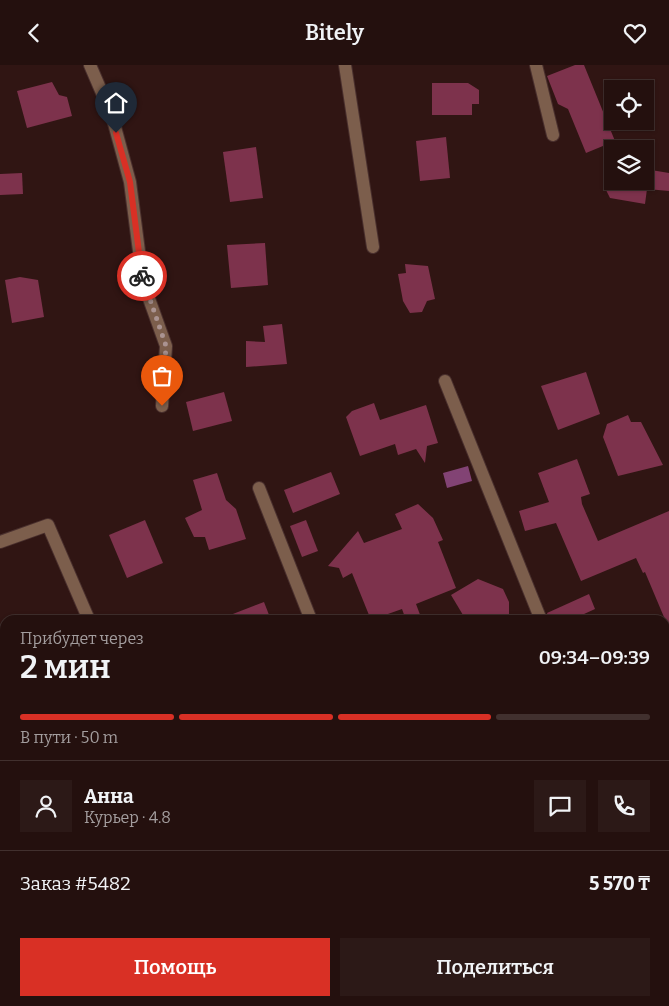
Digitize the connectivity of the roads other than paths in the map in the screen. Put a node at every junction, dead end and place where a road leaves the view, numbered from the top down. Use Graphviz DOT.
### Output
graph roads {
  1 [pos="90,65"];
  2 [pos="345,65"];
  3 [pos="536,65"];
  4 [pos="553,135"];
  5 [pos="373,247"];
  6 [pos="445,381"];
  7 [pos="162,406"];
  8 [pos="259,487"];
  9 [pos="0,542"];
  10 [pos="87,615"];
  11 [pos="309,615"];
  12 [pos="539,615"];
  1 -- 7 [label="street"];
  2 -- 5 [label="street"];
  3 -- 4 [label="street"];
  6 -- 12 [label="street"];
  8 -- 11 [label="street"];
  9 -- 10 [label="street"];
}
